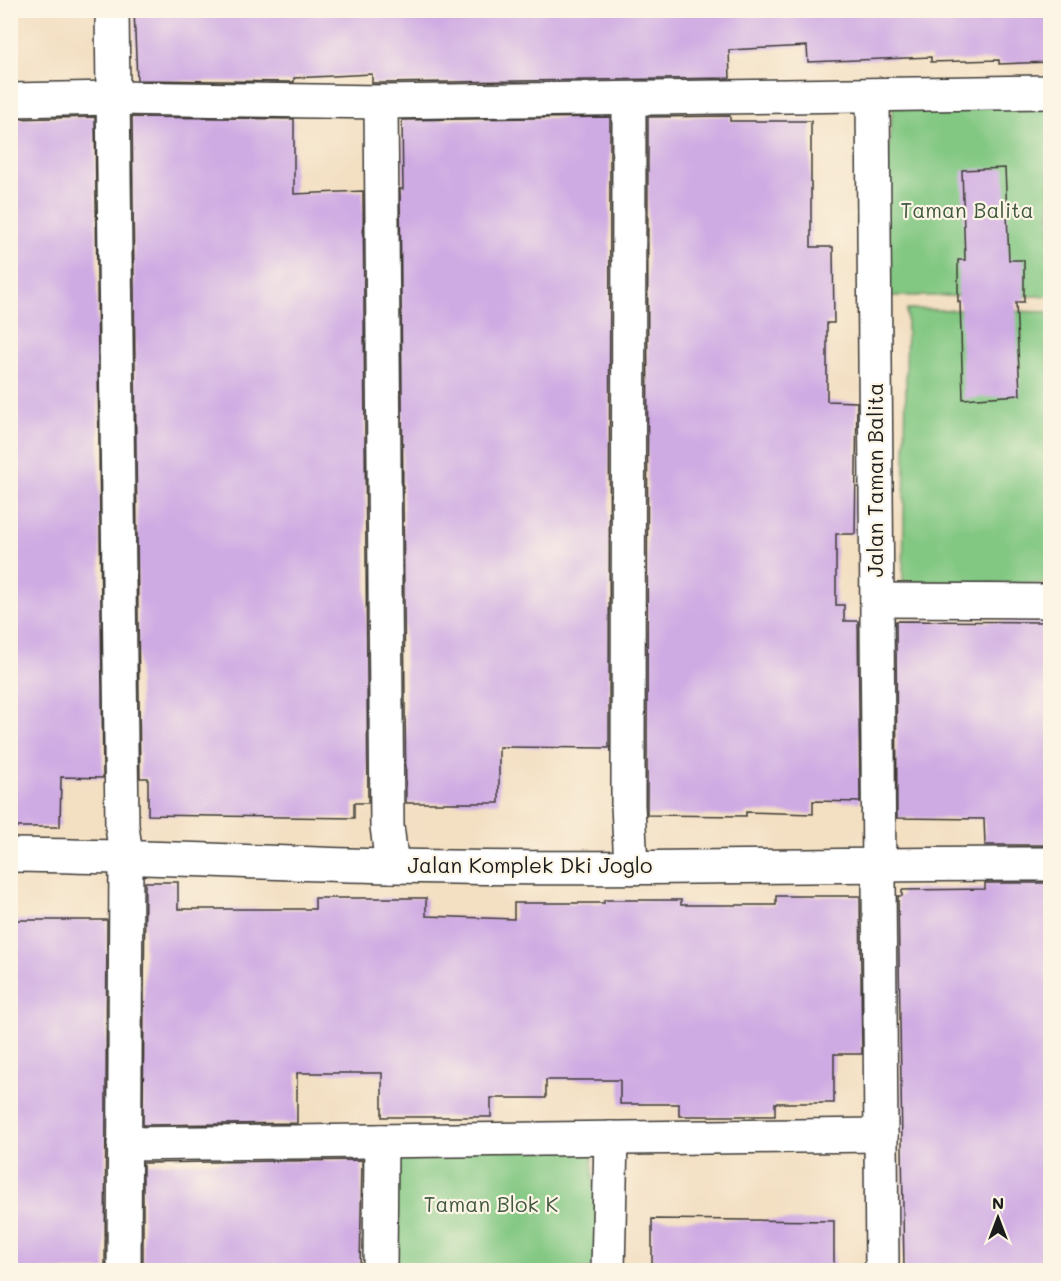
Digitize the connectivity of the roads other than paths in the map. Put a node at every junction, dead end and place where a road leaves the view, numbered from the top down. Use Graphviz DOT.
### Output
graph roads {
  1 [pos="112,10"];
  2 [pos="1050,92"];
  3 [pos="873,96"];
  4 [pos="114,98"];
  5 [pos="629,99"];
  6 [pos="10,100"];
  7 [pos="381,102"];
  8 [pos="877,600"];
  9 [pos="1050,601"];
  10 [pos="10,855"];
  11 [pos="126,856"];
  12 [pos="879,864"];
  13 [pos="1050,864"];
  14 [pos="392,866"];
  15 [pos="631,867"];
  16 [pos="881,1135"];
  17 [pos="611,1138"];
  18 [pos="381,1141"];
  19 [pos="124,1144"];
  20 [pos="124,1270"];
  21 [pos="380,1270"];
  22 [pos="608,1270"];
  23 [pos="882,1270"];
  1 -- 4 [label="street"];
  2 -- 3 [label="street"];
  3 -- 5 [label="street"];
  3 -- 8 [label="street, Jalan Taman Balita"];
  4 -- 6 [label="street"];
  4 -- 7 [label="street"];
  4 -- 11 [label="street"];
  5 -- 7 [label="street"];
  5 -- 15 [label="street"];
  7 -- 14 [label="street"];
  8 -- 9 [label="street"];
  8 -- 12 [label="street, Jalan Taman Balita"];
  10 -- 11 [label="street, Jalan Komplek Dki Joglo"];
  11 -- 14 [label="street, Jalan Komplek Dki Joglo"];
  11 -- 19 [label="street"];
  12 -- 13 [label="street, Jalan Komplek Dki Joglo"];
  12 -- 15 [label="street, Jalan Komplek Dki Joglo"];
  12 -- 16 [label="street, Jalan Taman Balita"];
  14 -- 15 [label="street, Jalan Komplek Dki Joglo"];
  16 -- 17 [label="street"];
  16 -- 23 [label="street, Jalan Taman Balita"];
  17 -- 18 [label="street"];
  17 -- 22 [label="street"];
  18 -- 19 [label="street"];
  18 -- 21 [label="street"];
  19 -- 20 [label="street"];
}
